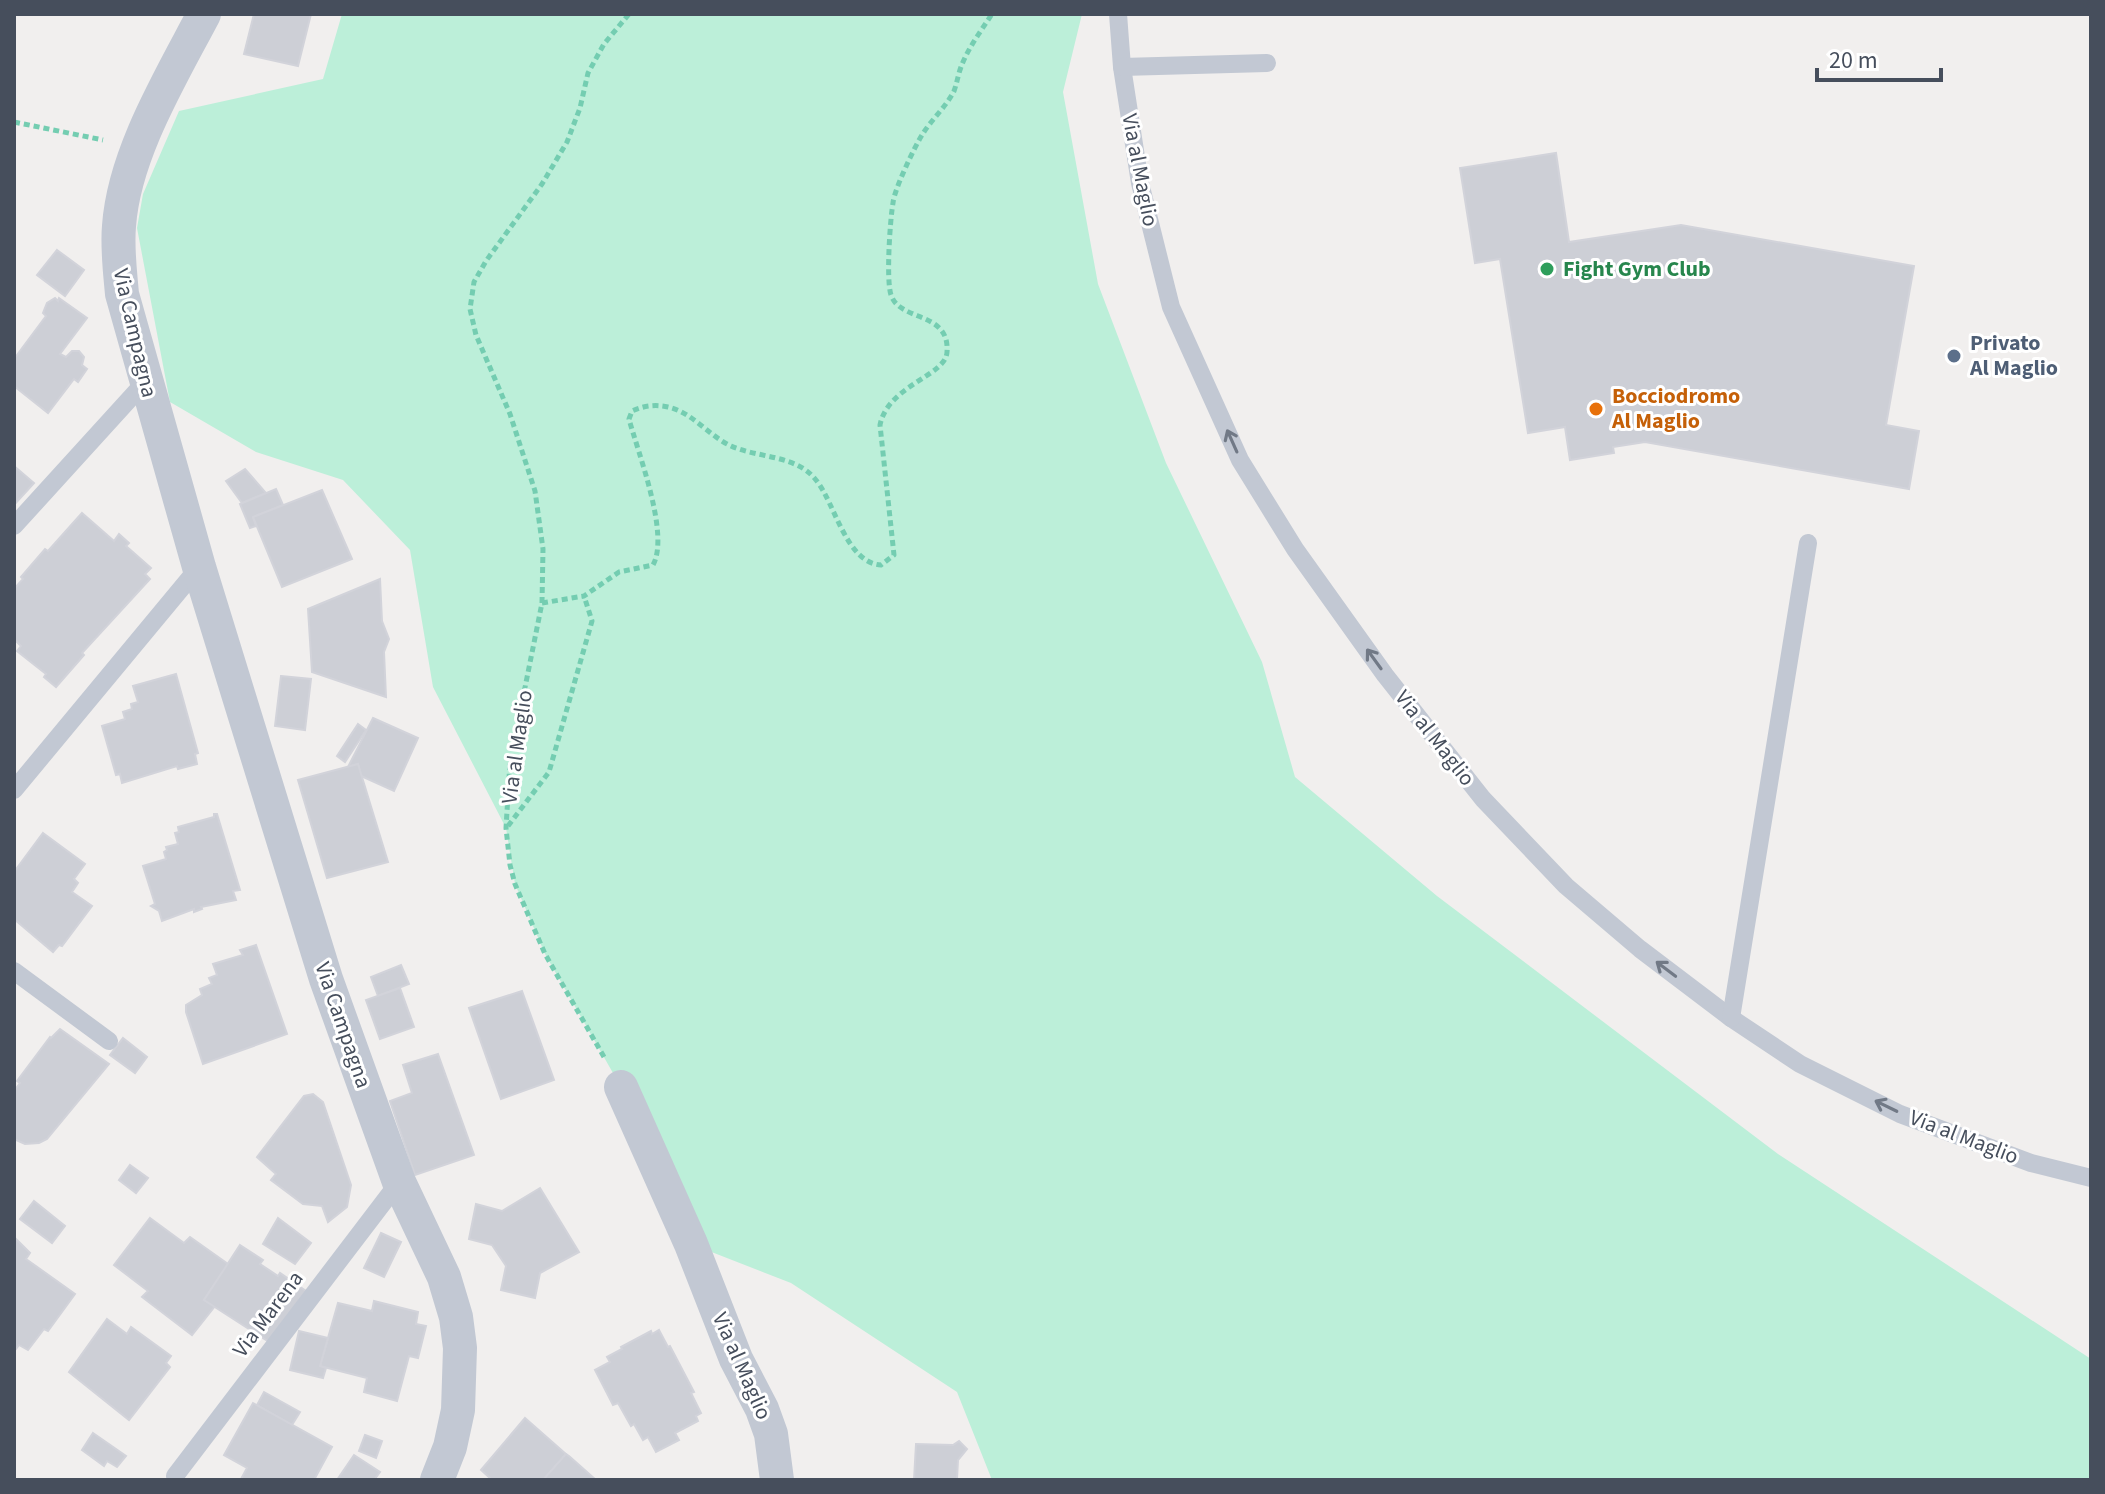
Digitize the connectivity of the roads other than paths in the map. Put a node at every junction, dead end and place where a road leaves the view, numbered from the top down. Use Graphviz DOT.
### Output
graph roads {
  1 [pos="204,14"];
  2 [pos="1118,14"];
  3 [pos="1267,63"];
  4 [pos="1122,67"];
  5 [pos="145,382"];
  6 [pos="14,526"];
  7 [pos="1808,543"];
  8 [pos="199,567"];
  9 [pos="14,790"];
  10 [pos="14,971"];
  11 [pos="1731,1018"];
  12 [pos="109,1041"];
  13 [pos="621,1087"];
  14 [pos="2091,1178"];
  15 [pos="399,1182"];
  16 [pos="175,1476"];
  17 [pos="437,1480"];
  18 [pos="777,1480"];
  1 -- 5 [label="street, Via Campagna"];
  2 -- 4 [label="lane, Via al Maglio"];
  3 -- 4 [label="lane"];
  11 -- 4 [label="lane, Via al Maglio, one-way"];
  5 -- 6 [label="lane"];
  5 -- 8 [label="street, Via Campagna"];
  7 -- 11 [label="lane"];
  8 -- 9 [label="lane"];
  8 -- 15 [label="street, Via Campagna"];
  10 -- 12 [label="lane"];
  14 -- 11 [label="lane, Via al Maglio, one-way"];
  13 -- 18 [label="street, Via al Maglio"];
  15 -- 16 [label="lane, Via Marena"];
  15 -- 17 [label="street, Via Campagna"];
}
